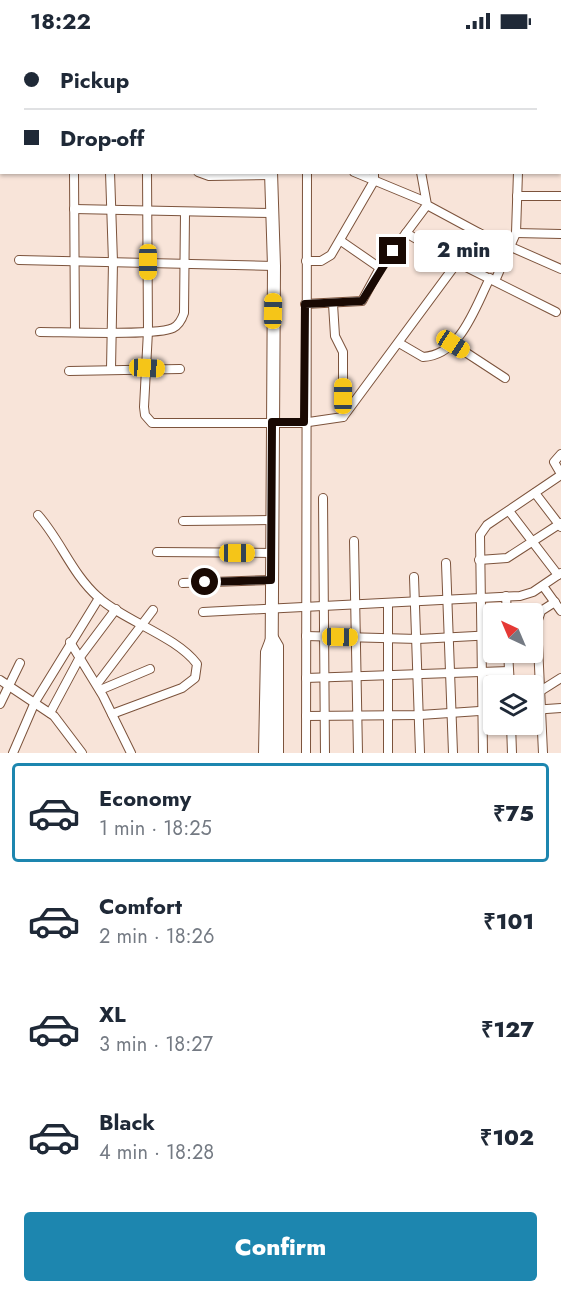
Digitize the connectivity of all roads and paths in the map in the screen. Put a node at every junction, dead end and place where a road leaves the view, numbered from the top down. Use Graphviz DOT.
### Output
graph roads {
  1 [pos="74,174"];
  2 [pos="110,174"];
  3 [pos="147,174"];
  4 [pos="204,174"];
  5 [pos="271,174"];
  6 [pos="307,174"];
  7 [pos="421,174"];
  8 [pos="518,174"];
  9 [pos="374,177"];
  10 [pos="517,196"];
  11 [pos="561,196"];
  12 [pos="426,203"];
  13 [pos="74,209"];
  14 [pos="111,210"];
  15 [pos="148,210"];
  16 [pos="185,213"];
  17 [pos="271,213"];
  18 [pos="479,232"];
  19 [pos="406,233"];
  20 [pos="516,233"];
  21 [pos="561,234"];
  22 [pos="340,241"];
  23 [pos="511,247"];
  24 [pos="19,260"];
  25 [pos="306,261"];
  26 [pos="74,262"];
  27 [pos="113,262"];
  28 [pos="148,262"];
  29 [pos="183,262"];
  30 [pos="458,263"];
  31 [pos="274,266"];
  32 [pos="380,268"];
  33 [pos="561,269"];
  34 [pos="492,280"];
  35 [pos="305,304"];
  36 [pos="333,304"];
  37 [pos="556,312"];
  38 [pos="148,331"];
  39 [pos="40,332"];
  40 [pos="75,332"];
  41 [pos="110,332"];
  42 [pos="399,343"];
  43 [pos="453,344"];
  44 [pos="147,368"];
  45 [pos="111,369"];
  46 [pos="180,369"];
  47 [pos="69,371"];
  48 [pos="506,378"];
  49 [pos="343,417"];
  50 [pos="272,422"];
  51 [pos="303,422"];
  52 [pos="561,454"];
  53 [pos="561,474"];
  54 [pos="535,493"];
  55 [pos="323,498"];
  56 [pos="509,511"];
  57 [pos="38,515"];
  58 [pos="271,520"];
  59 [pos="183,521"];
  60 [pos="560,525"];
  61 [pos="354,542"];
  62 [pos="533,543"];
  63 [pos="157,552"];
  64 [pos="271,553"];
  65 [pos="479,560"];
  66 [pos="446,563"];
  67 [pos="559,574"];
  68 [pos="414,577"];
  69 [pos="271,580"];
  70 [pos="183,583"];
  71 [pos="543,586"];
  72 [pos="506,596"];
  73 [pos="99,598"];
  74 [pos="479,598"];
  75 [pos="449,600"];
  76 [pos="416,602"];
  77 [pos="555,602"];
  78 [pos="388,603"];
  79 [pos="506,603"];
  80 [pos="355,604"];
  81 [pos="326,605"];
  82 [pos="305,606"];
  83 [pos="272,608"];
  84 [pos="116,609"];
  85 [pos="153,610"];
  86 [pos="561,611"];
  87 [pos="203,612"];
  88 [pos="143,626"];
  89 [pos="272,634"];
  90 [pos="306,636"];
  91 [pos="480,636"];
  92 [pos="483,636"];
  93 [pos="326,637"];
  94 [pos="356,637"];
  95 [pos="387,638"];
  96 [pos="449,638"];
  97 [pos="418,639"];
  98 [pos="70,642"];
  99 [pos="80,657"];
  100 [pos="20,663"];
  101 [pos="509,663"];
  102 [pos="150,669"];
  103 [pos="509,671"];
  104 [pos="481,672"];
  105 [pos="419,673"];
  106 [pos="449,673"];
  107 [pos="387,675"];
  108 [pos="509,675"];
  109 [pos="541,675"];
  110 [pos="326,677"];
  111 [pos="356,677"];
  112 [pos="306,678"];
  113 [pos="561,678"];
  114 [pos="4,682"];
  115 [pos="99,687"];
  116 [pos="543,689"];
  117 [pos="35,702"];
  118 [pos="0,704"];
  119 [pos="561,708"];
  120 [pos="482,710"];
  121 [pos="543,710"];
  122 [pos="451,712"];
  123 [pos="50,713"];
  124 [pos="112,714"];
  125 [pos="358,714"];
  126 [pos="387,714"];
  127 [pos="420,715"];
  128 [pos="306,716"];
  129 [pos="325,716"];
  130 [pos="511,735"];
  131 [pos="540,735"];
  132 [pos="13,753"];
  133 [pos="82,753"];
  134 [pos="131,753"];
  135 [pos="263,753"];
  136 [pos="272,753"];
  137 [pos="279,753"];
  138 [pos="306,753"];
  139 [pos="325,753"];
  140 [pos="358,753"];
  141 [pos="388,753"];
  142 [pos="420,753"];
  143 [pos="453,753"];
  144 [pos="483,753"];
  145 [pos="512,753"];
  146 [pos="543,753"];
  1 -- 13 [label="street"];
  2 -- 14 [label="street"];
  3 -- 15 [label="street"];
  4 -- 5 [label="street"];
  5 -- 17 [label="street"];
  6 -- 25 [label="street"];
  7 -- 12 [label="street"];
  8 -- 10 [label="street"];
  9 -- 12 [label="street"];
  9 -- 22 [label="street"];
  10 -- 11 [label="street"];
  10 -- 20 [label="street"];
  12 -- 18 [label="street"];
  12 -- 19 [label="street"];
  13 -- 14 [label="street"];
  13 -- 26 [label="street"];
  14 -- 15 [label="street"];
  14 -- 27 [label="street"];
  15 -- 16 [label="street"];
  15 -- 28 [label="street"];
  16 -- 17 [label="street"];
  16 -- 29 [label="street"];
  17 -- 31 [label="street"];
  18 -- 23 [label="street"];
  18 -- 30 [label="street"];
  19 -- 30 [label="street"];
  19 -- 32 [label="street"];
  20 -- 21 [label="street"];
  20 -- 23 [label="street"];
  22 -- 25 [label="street"];
  22 -- 32 [label="street"];
  23 -- 33 [label="street"];
  23 -- 34 [label="street"];
  24 -- 26 [label="street"];
  25 -- 35 [label="street"];
  26 -- 27 [label="street"];
  26 -- 40 [label="street"];
  27 -- 28 [label="street"];
  27 -- 41 [label="street"];
  28 -- 29 [label="street"];
  28 -- 38 [label="street"];
  29 -- 31 [label="street"];
  29 -- 38 [label="street"];
  30 -- 34 [label="street"];
  30 -- 42 [label="street"];
  31 -- 50 [label="street"];
  32 -- 36 [label="street"];
  34 -- 37 [label="street"];
  34 -- 43 [label="street"];
  35 -- 36 [label="street"];
  35 -- 51 [label="street"];
  36 -- 49 [label="street"];
  38 -- 41 [label="street"];
  38 -- 44 [label="street"];
  39 -- 40 [label="street"];
  40 -- 41 [label="street"];
  41 -- 45 [label="street"];
  42 -- 43 [label="street"];
  42 -- 49 [label="street"];
  43 -- 48 [label="street"];
  44 -- 45 [label="street"];
  44 -- 46 [label="street"];
  44 -- 50 [label="street"];
  45 -- 47 [label="street"];
  49 -- 51 [label="street"];
  50 -- 51 [label="street"];
  50 -- 58 [label="street"];
  51 -- 82 [label="street"];
  52 -- 53 [label="street"];
  53 -- 54 [label="street"];
  54 -- 56 [label="street"];
  54 -- 60 [label="street"];
  55 -- 81 [label="street"];
  56 -- 62 [label="street"];
  56 -- 65 [label="street"];
  57 -- 73 [label="street"];
  58 -- 59 [label="street"];
  58 -- 64 [label="street"];
  60 -- 62 [label="street"];
  61 -- 80 [label="street"];
  62 -- 65 [label="street"];
  62 -- 67 [label="street"];
  63 -- 64 [label="street"];
  64 -- 69 [label="street"];
  65 -- 74 [label="street"];
  66 -- 75 [label="street"];
  67 -- 71 [label="street"];
  68 -- 76 [label="street"];
  69 -- 70 [label="street"];
  69 -- 83 [label="street"];
  71 -- 72 [label="street"];
  71 -- 77 [label="street"];
  72 -- 74 [label="street"];
  72 -- 79 [label="street"];
  73 -- 84 [label="street"];
  73 -- 98 [label="street"];
  74 -- 75 [label="street"];
  74 -- 91 [label="street"];
  75 -- 76 [label="street"];
  75 -- 96 [label="street"];
  76 -- 78 [label="street"];
  76 -- 97 [label="street"];
  77 -- 86 [label="street"];
  77 -- 109 [label="street"];
  78 -- 80 [label="street"];
  78 -- 95 [label="street"];
  80 -- 81 [label="street"];
  80 -- 94 [label="street"];
  81 -- 82 [label="street"];
  81 -- 93 [label="street"];
  82 -- 83 [label="street"];
  82 -- 90 [label="street"];
  83 -- 87 [label="street"];
  83 -- 89 [label="street"];
  84 -- 88 [label="street"];
  84 -- 99 [label="street"];
  85 -- 88 [label="street"];
  88 -- 115 [label="street"];
  88 -- 124 [label="street"];
  89 -- 135 [label="street"];
  89 -- 136 [label="street"];
  89 -- 137 [label="street"];
  90 -- 93 [label="street"];
  90 -- 112 [label="street"];
  91 -- 92 [label="street"];
  91 -- 96 [label="street"];
  91 -- 104 [label="street"];
  93 -- 94 [label="street"];
  93 -- 110 [label="street"];
  94 -- 95 [label="street"];
  94 -- 111 [label="street"];
  95 -- 97 [label="street"];
  95 -- 107 [label="street"];
  96 -- 97 [label="street"];
  96 -- 106 [label="street"];
  97 -- 105 [label="street"];
  98 -- 99 [label="street"];
  98 -- 117 [label="street"];
  99 -- 115 [label="street"];
  99 -- 123 [label="street"];
  100 -- 114 [label="street"];
  101 -- 103 [label="street"];
  102 -- 115 [label="street"];
  103 -- 104 [label="street"];
  103 -- 108 [label="street"];
  104 -- 106 [label="street"];
  104 -- 120 [label="street"];
  105 -- 106 [label="street"];
  105 -- 107 [label="street"];
  105 -- 127 [label="street"];
  106 -- 122 [label="street"];
  107 -- 111 [label="street"];
  107 -- 126 [label="street"];
  110 -- 111 [label="street"];
  110 -- 112 [label="street"];
  110 -- 129 [label="street"];
  111 -- 125 [label="street"];
  112 -- 128 [label="street"];
  113 -- 116 [label="street"];
  114 -- 117 [label="street"];
  114 -- 118 [label="street"];
  115 -- 124 [label="street"];
  117 -- 123 [label="street"];
  117 -- 132 [label="street"];
  119 -- 121 [label="street"];
  120 -- 122 [label="street"];
  120 -- 144 [label="street"];
  122 -- 127 [label="street"];
  122 -- 143 [label="street"];
  123 -- 133 [label="street"];
  124 -- 134 [label="street"];
  125 -- 126 [label="street"];
  125 -- 129 [label="street"];
  125 -- 140 [label="street"];
  126 -- 127 [label="street"];
  126 -- 141 [label="street"];
  127 -- 142 [label="street"];
  128 -- 129 [label="street"];
  128 -- 138 [label="street"];
  129 -- 139 [label="street"];
  130 -- 145 [label="street"];
  131 -- 146 [label="street"];
}
